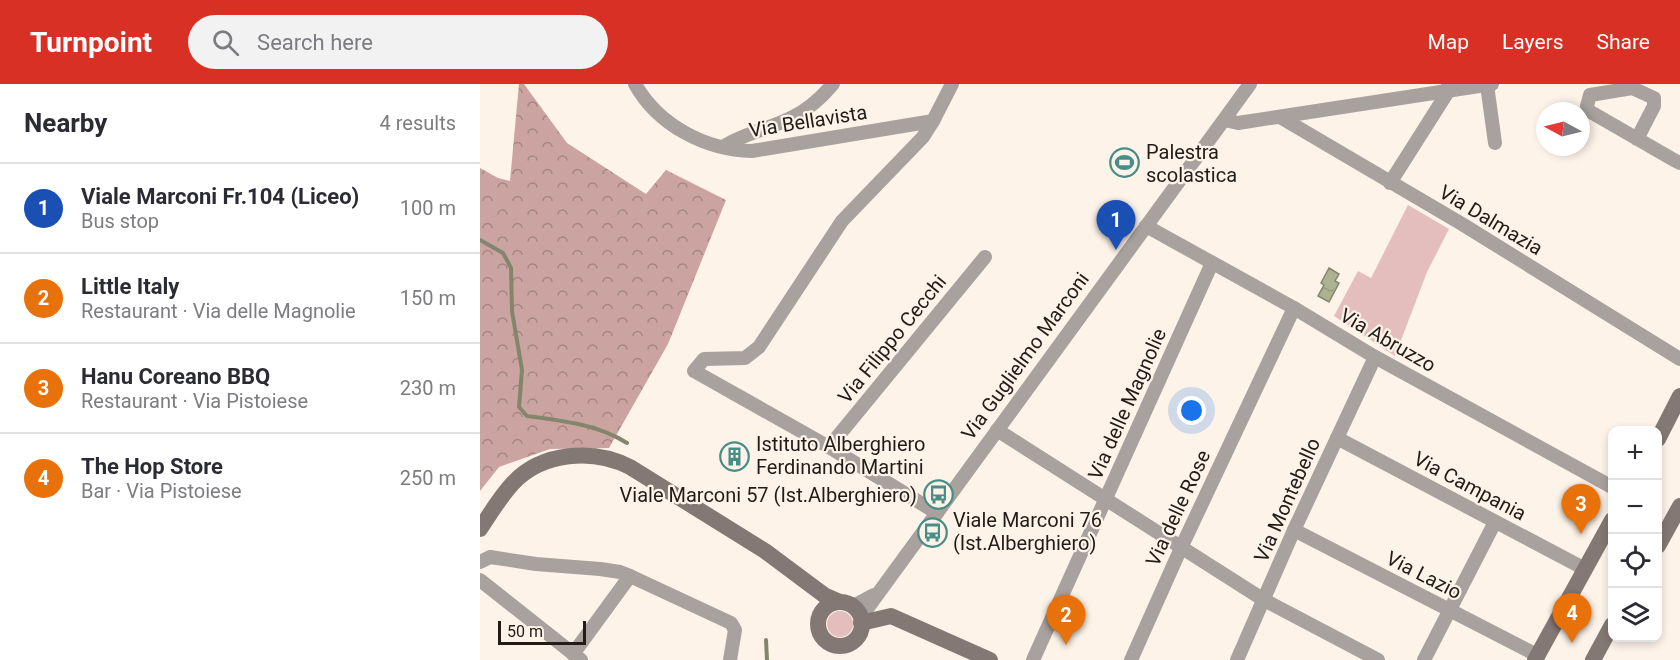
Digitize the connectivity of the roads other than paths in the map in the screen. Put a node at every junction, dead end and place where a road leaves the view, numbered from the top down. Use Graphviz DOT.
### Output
graph roads {
  1 [pos="635,84"];
  2 [pos="833,84"];
  3 [pos="952,84"];
  4 [pos="1250,84"];
  5 [pos="1492,84"];
  6 [pos="1487,85"];
  7 [pos="1620,86"];
  8 [pos="1449,87"];
  9 [pos="1280,117"];
  10 [pos="1225,120"];
  11 [pos="933,121"];
  12 [pos="1637,139"];
  13 [pos="1495,143"];
  14 [pos="723,147"];
  15 [pos="1680,163"];
  16 [pos="1390,183"];
  17 [pos="1146,225"];
  18 [pos="985,257"];
  19 [pos="1212,263"];
  20 [pos="1294,308"];
  21 [pos="1375,357"];
  22 [pos="1680,359"];
  23 [pos="1680,396"];
  24 [pos="997,430"];
  25 [pos="1662,431"];
  26 [pos="1337,438"];
  27 [pos="829,447"];
  28 [pos="1608,485"];
  29 [pos="1106,499"];
  30 [pos="1680,506"];
  31 [pos="937,513"];
  32 [pos="1496,522"];
  33 [pos="1608,527"];
  34 [pos="480,529"];
  35 [pos="1294,530"];
  36 [pos="1662,539"];
  37 [pos="1180,548"];
  38 [pos="480,562"];
  39 [pos="1585,569"];
  40 [pos="630,576"];
  41 [pos="480,580"];
  42 [pos="804,581"];
  43 [pos="1264,600"];
  44 [pos="1450,610"];
  45 [pos="853,612"];
  46 [pos="819,620"];
  47 [pos="1608,632"];
  48 [pos="827,641"];
  49 [pos="849,652"];
  50 [pos="1361,656"];
  51 [pos="577,657"];
  52 [pos="1536,658"];
  53 [pos="730,660"];
  54 [pos="835,660"];
  55 [pos="990,660"];
  56 [pos="1033,660"];
  57 [pos="1131,660"];
  58 [pos="1237,660"];
  59 [pos="1378,660"];
  60 [pos="1424,660"];
  61 [pos="1593,660"];
  1 -- 14 [label="street, Via Bellavista"];
  2 -- 14 [label="street"];
  3 -- 11 [label="street"];
  4 -- 10 [label="street, Via Guglielmo Marconi"];
  5 -- 6 [label="street"];
  6 -- 8 [label="street"];
  6 -- 13 [label="street"];
  7 -- 12 [label="street"];
  7 -- 12 [label="street"];
  8 -- 9 [label="street"];
  8 -- 16 [label="street"];
  9 -- 10 [label="street"];
  9 -- 16 [label="street, Via Dalmazia"];
  10 -- 17 [label="street, Via Guglielmo Marconi"];
  11 -- 14 [label="street, Via Bellavista"];
  11 -- 27 [label="street"];
  12 -- 15 [label="street"];
  16 -- 22 [label="street, Via Dalmazia"];
  17 -- 19 [label="street, Via Abruzzo"];
  17 -- 24 [label="street, Via Guglielmo Marconi"];
  18 -- 27 [label="street, Via Filippo Cecchi"];
  19 -- 20 [label="street, Via Abruzzo"];
  19 -- 29 [label="street, Via delle Magnolie"];
  20 -- 21 [label="street, Via Abruzzo"];
  20 -- 37 [label="street, Via delle Rose"];
  21 -- 26 [label="street, Via Montebello"];
  21 -- 28 [label="street, Via Abruzzo"];
  23 -- 25 [label="main road"];
  24 -- 29 [label="street"];
  24 -- 31 [label="street, Via Guglielmo Marconi"];
  26 -- 32 [label="street, Via Campania"];
  26 -- 35 [label="street, Via Montebello"];
  27 -- 31 [label="street"];
  29 -- 37 [label="street"];
  29 -- 56 [label="street, Via delle Magnolie"];
  30 -- 36 [label="main road"];
  31 -- 45 [label="street, Via Guglielmo Marconi"];
  32 -- 39 [label="street, Via Campania"];
  32 -- 44 [label="street"];
  33 -- 39 [label="main road"];
  34 -- 42 [label="main road"];
  35 -- 43 [label="street, Via Montebello"];
  35 -- 44 [label="street, Via Lazio"];
  37 -- 43 [label="street"];
  37 -- 57 [label="street, Via delle Rose"];
  38 -- 40 [label="street"];
  39 -- 52 [label="main road"];
  40 -- 51 [label="street"];
  40 -- 53 [label="street"];
  41 -- 51 [label="street"];
  42 -- 45 [label="main road"];
  42 -- 46 [label="main road"];
  43 -- 50 [label="street"];
  43 -- 58 [label="street, Via Montebello"];
  44 -- 52 [label="street, Via Lazio"];
  44 -- 60 [label="street"];
  45 -- 46 [label="main road"];
  45 -- 49 [label="main road"];
  45 -- 55 [label="main road"];
  46 -- 48 [label="main road"];
  47 -- 61 [label="main road"];
  48 -- 49 [label="main road"];
  48 -- 54 [label="main road"];
  50 -- 59 [label="street"];
}
